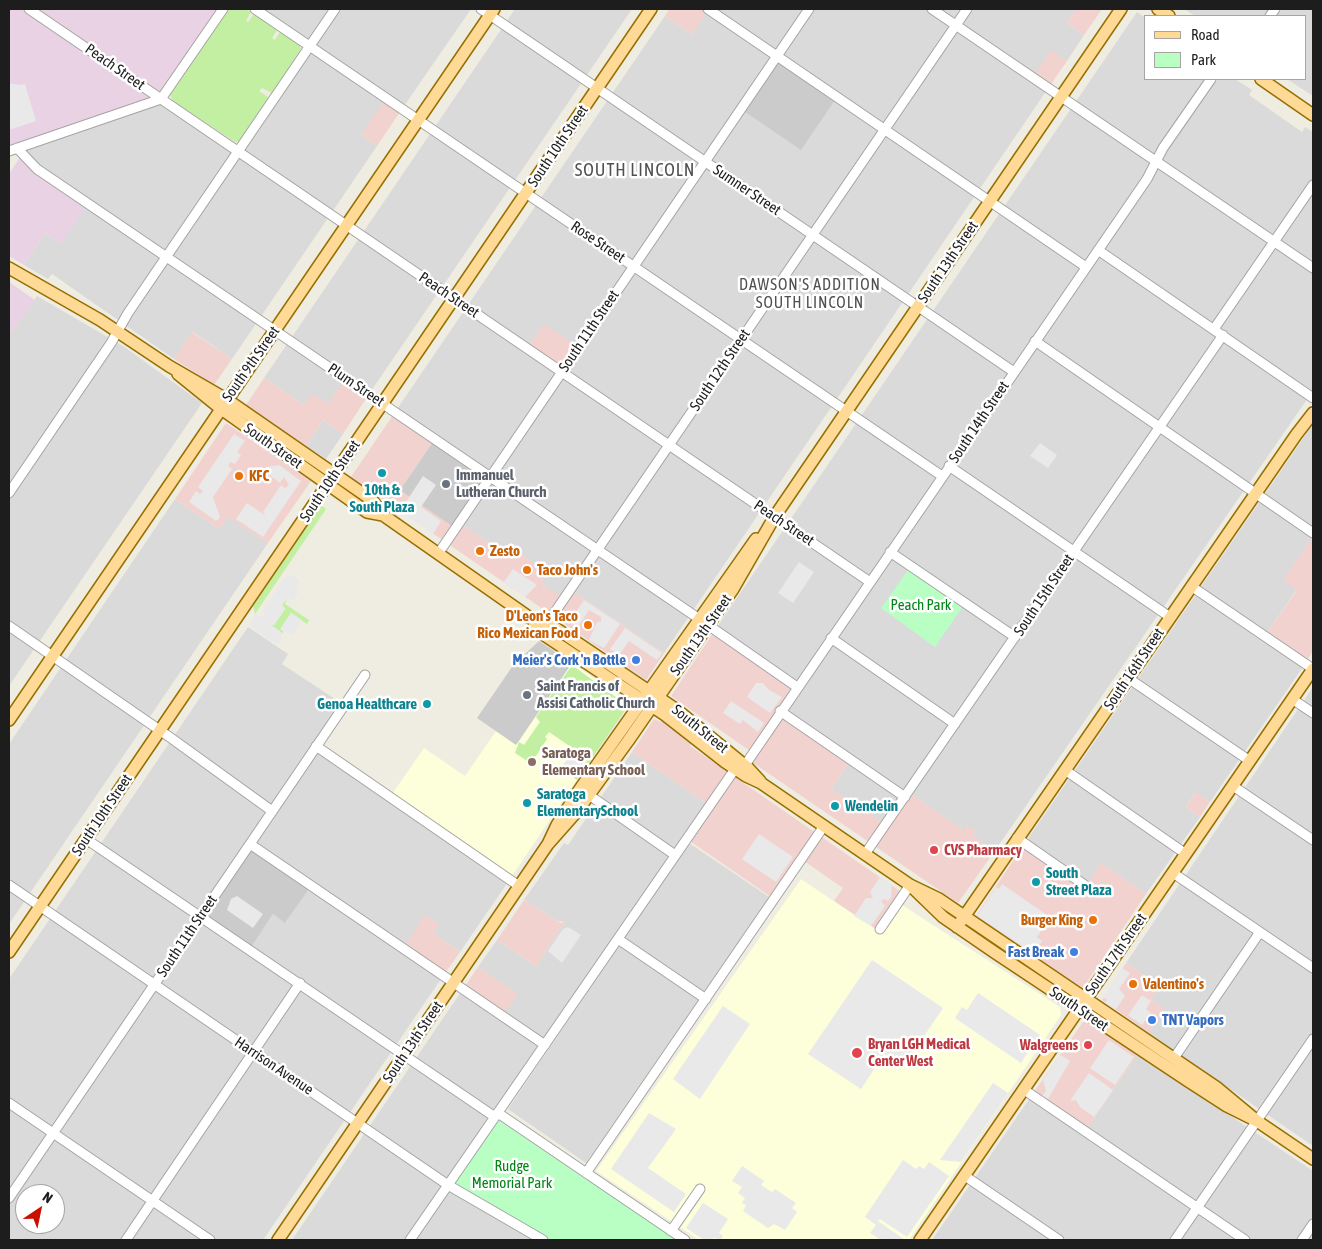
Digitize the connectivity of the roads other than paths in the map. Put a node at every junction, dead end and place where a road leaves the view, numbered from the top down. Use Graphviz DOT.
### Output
graph roads {
  1 [pos="29,9"];
  2 [pos="223,9"];
  3 [pos="255,9"];
  4 [pos="335,9"];
  5 [pos="651,9"];
  6 [pos="708,9"];
  7 [pos="809,9"];
  8 [pos="932,9"];
  9 [pos="967,9"];
  10 [pos="1121,9"];
  11 [pos="488,11"];
  12 [pos="956,25"];
  13 [pos="310,46"];
  14 [pos="777,56"];
  15 [pos="1210,80"];
  16 [pos="1262,80"];
  17 [pos="597,88"];
  18 [pos="1061,96"];
  19 [pos="161,99"];
  20 [pos="1313,115"];
  21 [pos="418,120"];
  22 [pos="884,129"];
  23 [pos="13,149"];
  24 [pos="238,151"];
  25 [pos="705,161"];
  26 [pos="1156,162"];
  27 [pos="1313,185"];
  28 [pos="526,193"];
  29 [pos="990,201"];
  30 [pos="346,225"];
  31 [pos="813,234"];
  32 [pos="1274,242"];
  33 [pos="1098,250"];
  34 [pos="166,256"];
  35 [pos="634,266"];
  36 [pos="1086,267"];
  37 [pos="9,268"];
  38 [pos="1313,268"];
  39 [pos="454,298"];
  40 [pos="918,306"];
  41 [pos="1214,329"];
  42 [pos="275,330"];
  43 [pos="118,331"];
  44 [pos="1223,335"];
  45 [pos="741,340"];
  46 [pos="1035,342"];
  47 [pos="562,372"];
  48 [pos="1014,372"];
  49 [pos="1313,398"];
  50 [pos="223,403"];
  51 [pos="382,403"];
  52 [pos="846,411"];
  53 [pos="1313,413"];
  54 [pos="1160,426"];
  55 [pos="670,445"];
  56 [pos="949,466"];
  57 [pos="942,476"];
  58 [pos="490,477"];
  59 [pos="331,478"];
  60 [pos="9,493"];
  61 [pos="1255,493"];
  62 [pos="775,516"];
  63 [pos="1313,533"];
  64 [pos="598,550"];
  65 [pos="890,552"];
  66 [pos="1074,552"];
  67 [pos="438,554"];
  68 [pos="870,582"];
  69 [pos="1192,586"];
  70 [pos="1170,617"];
  71 [pos="533,620"];
  72 [pos="703,622"];
  73 [pos="548,623"];
  74 [pos="9,626"];
  75 [pos="541,633"];
  76 [pos="1015,637"];
  77 [pos="831,638"];
  78 [pos="52,656"];
  79 [pos="1313,669"];
  80 [pos="366,675"];
  81 [pos="1128,678"];
  82 [pos="797,687"];
  83 [pos="651,698"];
  84 [pos="1292,699"];
  85 [pos="780,711"];
  86 [pos="1313,714"];
  87 [pos="9,720"];
  88 [pos="955,724"];
  89 [pos="160,730"];
  90 [pos="316,746"];
  91 [pos="1250,761"];
  92 [pos="740,767"];
  93 [pos="1065,770"];
  94 [pos="1233,786"];
  95 [pos="589,795"];
  96 [pos="905,796"];
  97 [pos="272,811"];
  98 [pos="824,826"];
  99 [pos="1017,838"];
  100 [pos="86,840"];
  101 [pos="1313,840"];
  102 [pos="250,844"];
  103 [pos="548,844"];
  104 [pos="866,854"];
  105 [pos="1186,854"];
  106 [pos="675,855"];
  107 [pos="1173,873"];
  108 [pos="9,885"];
  109 [pos="910,885"];
  110 [pos="520,886"];
  111 [pos="1086,886"];
  112 [pos="40,907"];
  113 [pos="964,916"];
  114 [pos="201,917"];
  115 [pos="957,927"];
  116 [pos="880,929"];
  117 [pos="1260,932"];
  118 [pos="618,939"];
  119 [pos="9,952"];
  120 [pos="1313,968"];
  121 [pos="453,982"];
  122 [pos="300,983"];
  123 [pos="154,984"];
  124 [pos="706,999"];
  125 [pos="1082,1004"];
  126 [pos="1313,1039"];
  127 [pos="545,1045"];
  128 [pos="254,1052"];
  129 [pos="404,1054"];
  130 [pos="1174,1058"];
  131 [pos="1023,1089"];
  132 [pos="9,1103"];
  133 [pos="497,1115"];
  134 [pos="1257,1121"];
  135 [pos="358,1123"];
  136 [pos="53,1134"];
  137 [pos="1313,1159"];
  138 [pos="586,1173"];
  139 [pos="965,1176"];
  140 [pos="448,1185"];
  141 [pos="700,1189"];
  142 [pos="9,1198"];
  143 [pos="152,1201"];
  144 [pos="1197,1208"];
  145 [pos="1313,1224"];
  146 [pos="671,1231"];
  147 [pos="1053,1239"];
  148 [pos="126,1240"];
  149 [pos="210,1240"];
  150 [pos="278,1240"];
  151 [pos="410,1240"];
  152 [pos="541,1240"];
  153 [pos="685,1240"];
  154 [pos="920,1240"];
  155 [pos="1175,1240"];
  156 [pos="1245,1240"];
  157 [pos="1302,1240"];
  1 -- 19 [label="street, Peach Street"];
  2 -- 19 [label="street"];
  3 -- 13 [label="street, Rose Street"];
  4 -- 13 [label="street"];
  5 -- 17 [label="main road, South 10th Street"];
  6 -- 14 [label="street"];
  7 -- 14 [label="street, South 11th Street"];
  8 -- 12 [label="street"];
  9 -- 12 [label="street, South 12th Street"];
  10 -- 18 [label="main road, South 13th Street"];
  11 -- 17 [label="street, Sumner Street"];
  11 -- 21 [label="main road, South 9th Street"];
  12 -- 18 [label="street"];
  12 -- 22 [label="street, South 12th Street"];
  13 -- 21 [label="street, Rose Street"];
  13 -- 24 [label="street"];
  14 -- 22 [label="street"];
  14 -- 25 [label="street, South 11th Street"];
  15 -- 26 [label="street, South 14th Street"];
  16 -- 20 [label="main road"];
  17 -- 25 [label="street, Sumner Street"];
  17 -- 28 [label="main road, South 10th Street"];
  18 -- 26 [label="street"];
  18 -- 29 [label="main road, South 13th Street"];
  19 -- 23 [label="street"];
  19 -- 24 [label="street, Peach Street"];
  21 -- 28 [label="street, Rose Street"];
  21 -- 30 [label="main road, South 9th Street"];
  22 -- 29 [label="street"];
  22 -- 31 [label="street, South 12th Street"];
  23 -- 34 [label="street, Plum Street"];
  24 -- 30 [label="street, Peach Street"];
  24 -- 34 [label="street"];
  25 -- 31 [label="street, Sumner Street"];
  25 -- 35 [label="street, South 11th Street"];
  26 -- 32 [label="street"];
  26 -- 33 [label="street, South 14th Street"];
  27 -- 32 [label="street"];
  28 -- 35 [label="street, Rose Street"];
  28 -- 39 [label="main road, South 10th Street"];
  29 -- 36 [label="street"];
  29 -- 40 [label="main road, South 13th Street"];
  30 -- 39 [label="street, Peach Street"];
  30 -- 42 [label="main road, South 9th Street"];
  31 -- 40 [label="street, Sumner Street"];
  31 -- 45 [label="street, South 12th Street"];
  32 -- 38 [label="street"];
  32 -- 41 [label="street"];
  33 -- 36 [label="street, South 14th Street"];
  33 -- 41 [label="street"];
  34 -- 42 [label="street, Plum Street"];
  34 -- 43 [label="street"];
  35 -- 45 [label="street, Rose Street"];
  35 -- 47 [label="street, South 11th Street"];
  36 -- 46 [label="street, South 14th Street"];
  37 -- 43 [label="main road, South Street"];
  39 -- 47 [label="street, Peach Street"];
  39 -- 51 [label="main road, South 10th Street"];
  40 -- 48 [label="street, Sumner Street"];
  40 -- 52 [label="main road, South 13th Street"];
  41 -- 44 [label="street"];
  42 -- 50 [label="main road, South 9th Street"];
  42 -- 51 [label="street, Plum Street"];
  43 -- 50 [label="main road, South Street"];
  43 -- 60 [label="street"];
  44 -- 49 [label="street"];
  44 -- 54 [label="street, South 15th Street"];
  45 -- 52 [label="street, Rose Street"];
  45 -- 55 [label="street, South 12th Street"];
  46 -- 48 [label="street, South 14th Street"];
  46 -- 54 [label="street"];
  47 -- 55 [label="street, Peach Street"];
  47 -- 58 [label="street, South 11th Street"];
  48 -- 56 [label="street, South 14th Street"];
  50 -- 59 [label="main road, South Street"];
  50 -- 78 [label="main road, South 9th Street"];
  51 -- 58 [label="street, Plum Street"];
  51 -- 59 [label="main road, South 10th Street"];
  52 -- 57 [label="street, Rose Street"];
  52 -- 62 [label="main road, South 13th Street"];
  53 -- 61 [label="main road, South 16th Street"];
  54 -- 61 [label="street"];
  54 -- 66 [label="street, South 15th Street"];
  55 -- 62 [label="street, Peach Street"];
  55 -- 64 [label="street, South 12th Street"];
  56 -- 57 [label="street, South 14th Street"];
  56 -- 66 [label="street"];
  57 -- 65 [label="street, South 14th Street"];
  58 -- 64 [label="street, Plum Street"];
  58 -- 67 [label="street, South 11th Street"];
  59 -- 67 [label="main road, South Street"];
  59 -- 89 [label="main road, South 10th Street"];
  61 -- 63 [label="street"];
  61 -- 69 [label="main road, South 16th Street"];
  62 -- 68 [label="street, Peach Street"];
  62 -- 72 [label="main road, South 13th Street"];
  64 -- 72 [label="street, Plum Street"];
  64 -- 73 [label="street, South 12th Street"];
  65 -- 68 [label="street, South 14th Street"];
  65 -- 76 [label="street"];
  66 -- 70 [label="street"];
  66 -- 76 [label="street, South 15th Street"];
  67 -- 71 [label="main road, South Street"];
  68 -- 77 [label="street, South 14th Street"];
  69 -- 70 [label="main road, South 16th Street"];
  69 -- 79 [label="street"];
  70 -- 81 [label="main road, South 16th Street"];
  71 -- 73 [label="main road, South Street"];
  71 -- 75 [label="main road, South Street"];
  72 -- 82 [label="street, Plum Street"];
  72 -- 83 [label="main road, South 13th Street"];
  73 -- 75 [label="street, South 12th Street"];
  73 -- 83 [label="main road, South Street"];
  74 -- 78 [label="street"];
  75 -- 83 [label="main road, South Street"];
  76 -- 88 [label="street, South 15th Street"];
  77 -- 82 [label="street, South 14th Street"];
  77 -- 88 [label="street"];
  78 -- 87 [label="main road, South 9th Street"];
  78 -- 89 [label="street"];
  79 -- 84 [label="main road, South 17th Street"];
  80 -- 90 [label="street, South 11th Street"];
  81 -- 91 [label="street"];
  81 -- 93 [label="main road, South 16th Street"];
  82 -- 85 [label="street, South 14th Street"];
  83 -- 92 [label="main road, South Street"];
  83 -- 95 [label="main road, South 13th Street"];
  83 -- 103 [label="main road, South 13th Street"];
  84 -- 86 [label="street"];
  84 -- 91 [label="main road, South 17th Street"];
  85 -- 92 [label="street, South 14th Street"];
  85 -- 96 [label="street"];
  88 -- 96 [label="street, South 15th Street"];
  89 -- 97 [label="street"];
  89 -- 100 [label="main road, South 10th Street"];
  90 -- 97 [label="street, South 11th Street"];
  90 -- 110 [label="street"];
  91 -- 94 [label="main road, South 17th Street"];
  92 -- 98 [label="main road, South Street"];
  92 -- 106 [label="street, South 14th Street"];
  93 -- 99 [label="main road, South 16th Street"];
  93 -- 105 [label="street"];
  94 -- 101 [label="street"];
  94 -- 105 [label="main road, South 17th Street"];
  95 -- 103 [label="main road, South 13th Street"];
  95 -- 106 [label="street"];
  96 -- 104 [label="street, South 15th Street"];
  97 -- 102 [label="street, South 11th Street"];
  98 -- 104 [label="main road, South Street"];
  98 -- 124 [label="street"];
  99 -- 111 [label="street"];
  99 -- 113 [label="main road, South 16th Street"];
  100 -- 112 [label="main road, South 10th Street"];
  100 -- 114 [label="street"];
  102 -- 114 [label="street, South 11th Street"];
  102 -- 121 [label="street"];
  103 -- 110 [label="main road, South 13th Street"];
  104 -- 109 [label="main road, South Street"];
  105 -- 107 [label="main road, South 17th Street"];
  106 -- 118 [label="street, South 14th Street"];
  107 -- 117 [label="street"];
  107 -- 125 [label="main road, South 17th Street"];
  108 -- 112 [label="street, Harrison Avenue"];
  109 -- 113 [label="main road, South Street"];
  109 -- 115 [label="main road, South Street"];
  109 -- 116 [label="street"];
  110 -- 121 [label="main road, South 13th Street"];
  112 -- 119 [label="main road, South 10th Street"];
  112 -- 123 [label="street, Harrison Avenue"];
  113 -- 115 [label="main road, South 16th Street"];
  113 -- 125 [label="main road, South Street"];
  114 -- 122 [label="street"];
  114 -- 123 [label="street, South 11th Street"];
  115 -- 125 [label="main road, South Street"];
  117 -- 120 [label="street"];
  117 -- 130 [label="street"];
  118 -- 124 [label="street"];
  118 -- 127 [label="street, South 14th Street"];
  121 -- 127 [label="street"];
  121 -- 129 [label="main road, South 13th Street"];
  122 -- 128 [label="street"];
  122 -- 129 [label="street"];
  123 -- 128 [label="street, Harrison Avenue"];
  123 -- 136 [label="street, South 11th Street"];
  124 -- 138 [label="street"];
  125 -- 130 [label="main road, South Street"];
  125 -- 131 [label="main road, South 17th Street"];
  125 -- 134 [label="main road, South Street"];
  126 -- 134 [label="street"];
  127 -- 133 [label="street, South 14th Street"];
  128 -- 135 [label="street, Harrison Avenue"];
  128 -- 143 [label="street"];
  129 -- 133 [label="street"];
  129 -- 135 [label="main road, South 13th Street"];
  130 -- 134 [label="main road, South Street"];
  131 -- 139 [label="main road, South 17th Street"];
  131 -- 144 [label="street"];
  132 -- 136 [label="street"];
  133 -- 138 [label="street"];
  133 -- 140 [label="street, South 14th Street"];
  134 -- 137 [label="main road, South Street"];
  134 -- 144 [label="street"];
  135 -- 140 [label="street, Harrison Avenue"];
  135 -- 150 [label="main road, South 13th Street"];
  136 -- 142 [label="street, South 11th Street"];
  136 -- 143 [label="street"];
  138 -- 146 [label="street"];
  139 -- 147 [label="street"];
  139 -- 154 [label="main road, South 17th Street"];
  140 -- 151 [label="street, South 14th Street"];
  140 -- 152 [label="street, Harrison Avenue"];
  141 -- 146 [label="street"];
  143 -- 148 [label="street"];
  143 -- 149 [label="street"];
  144 -- 155 [label="street"];
  144 -- 156 [label="street"];
  145 -- 157 [label="street"];
  146 -- 153 [label="street"];
}
